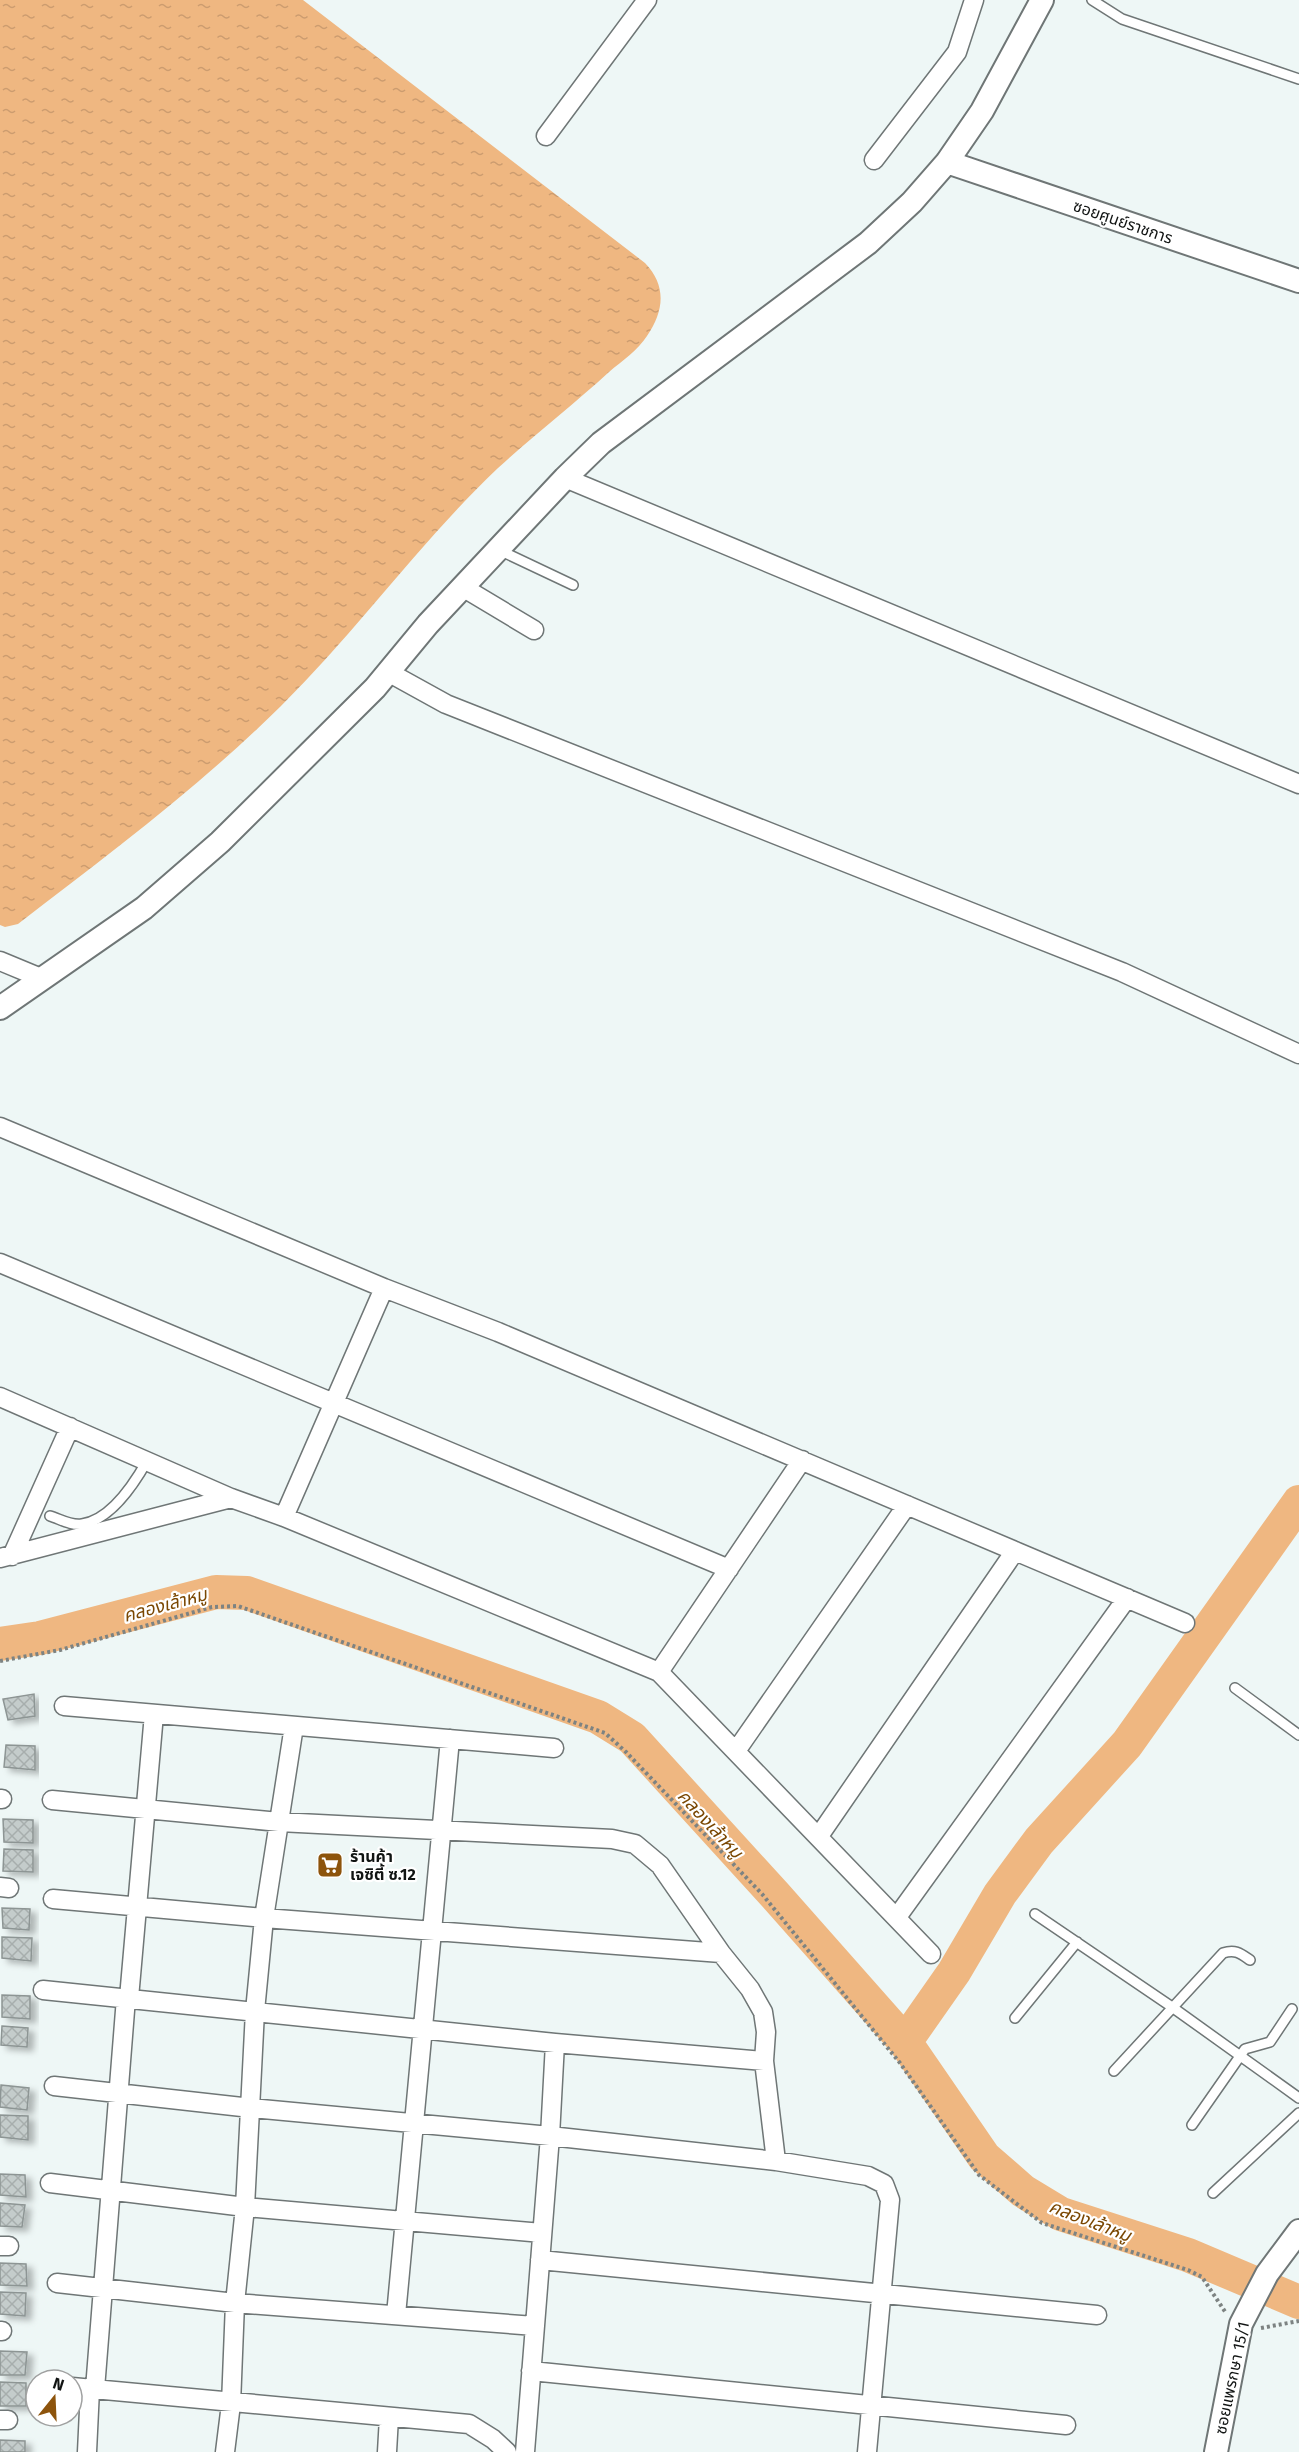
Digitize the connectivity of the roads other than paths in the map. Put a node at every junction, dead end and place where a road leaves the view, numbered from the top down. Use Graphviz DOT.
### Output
graph roads {
  1 [pos="647,0"];
  2 [pos="974,0"];
  3 [pos="1042,0"];
  4 [pos="1092,0"];
  5 [pos="1299,79"];
  6 [pos="546,136"];
  7 [pos="874,160"];
  8 [pos="947,162"];
  9 [pos="1299,281"];
  10 [pos="565,478"];
  11 [pos="499,550"];
  12 [pos="573,585"];
  13 [pos="464,588"];
  14 [pos="534,630"];
  15 [pos="388,672"];
  16 [pos="1299,784"];
  17 [pos="0,960"];
  18 [pos="41,978"];
  19 [pos="0,1008"];
  20 [pos="1299,1054"];
  21 [pos="0,1127"];
  22 [pos="0,1263"];
  23 [pos="384,1288"];
  24 [pos="0,1397"];
  25 [pos="334,1401"];
  26 [pos="70,1427"];
  27 [pos="802,1460"];
  28 [pos="147,1461"];
  29 [pos="231,1498"];
  30 [pos="907,1505"];
  31 [pos="50,1515"];
  32 [pos="284,1517"];
  33 [pos="1016,1551"];
  34 [pos="6,1557"];
  35 [pos="729,1569"];
  36 [pos="1127,1598"];
  37 [pos="1185,1623"];
  38 [pos="659,1672"];
  39 [pos="1235,1688"];
  40 [pos="64,1706"];
  41 [pos="154,1714"];
  42 [pos="294,1726"];
  43 [pos="1299,1735"];
  44 [pos="450,1739"];
  45 [pos="554,1748"];
  46 [pos="736,1751"];
  47 [pos="52,1800"];
  48 [pos="144,1809"];
  49 [pos="279,1822"];
  50 [pos="441,1830"];
  51 [pos="819,1836"];
  52 [pos="53,1899"];
  53 [pos="137,1907"];
  54 [pos="1035,1914"];
  55 [pos="897,1917"];
  56 [pos="264,1918"];
  57 [pos="432,1931"];
  58 [pos="1077,1942"];
  59 [pos="721,1953"];
  60 [pos="932,1954"];
  61 [pos="1250,1960"];
  62 [pos="43,1990"];
  63 [pos="127,1998"];
  64 [pos="1172,2007"];
  65 [pos="1292,2009"];
  66 [pos="255,2011"];
  67 [pos="1015,2018"];
  68 [pos="422,2029"];
  69 [pos="555,2043"];
  70 [pos="1240,2055"];
  71 [pos="764,2061"];
  72 [pos="1114,2071"];
  73 [pos="54,2086"];
  74 [pos="120,2093"];
  75 [pos="1299,2098"];
  76 [pos="251,2108"];
  77 [pos="1299,2113"];
  78 [pos="413,2123"];
  79 [pos="1192,2126"];
  80 [pos="550,2136"];
  81 [pos="776,2161"];
  82 [pos="50,2183"];
  83 [pos="110,2190"];
  84 [pos="1214,2193"];
  85 [pos="245,2207"];
  86 [pos="404,2221"];
  87 [pos="1299,2231"];
  88 [pos="543,2234"];
  89 [pos="540,2260"];
  90 [pos="57,2283"];
  91 [pos="103,2289"];
  92 [pos="882,2295"];
  93 [pos="235,2304"];
  94 [pos="396,2315"];
  95 [pos="1097,2316"];
  96 [pos="535,2326"];
  97 [pos="531,2371"];
  98 [pos="86,2388"];
  99 [pos="231,2404"];
  100 [pos="871,2406"];
  101 [pos="389,2417"];
  102 [pos="1066,2425"];
  103 [pos="87,2452"];
  104 [pos="225,2452"];
  105 [pos="387,2452"];
  106 [pos="507,2452"];
  107 [pos="525,2452"];
  108 [pos="867,2452"];
  109 [pos="1216,2452"];
  1 -- 6 [label="street"];
  2 -- 7 [label="street"];
  3 -- 8 [label="street"];
  4 -- 5 [label="lane"];
  8 -- 9 [label="street, ซอยศูนย์ราชการ"];
  8 -- 10 [label="street"];
  10 -- 11 [label="street"];
  10 -- 16 [label="street"];
  11 -- 12 [label="lane"];
  11 -- 13 [label="street"];
  13 -- 14 [label="street"];
  13 -- 15 [label="street"];
  15 -- 18 [label="street"];
  15 -- 20 [label="street"];
  17 -- 18 [label="street"];
  18 -- 19 [label="street"];
  21 -- 23 [label="street"];
  22 -- 25 [label="street"];
  23 -- 25 [label="street"];
  23 -- 27 [label="street"];
  24 -- 26 [label="street"];
  25 -- 32 [label="street"];
  25 -- 35 [label="street"];
  26 -- 28 [label="street"];
  26 -- 34 [label="street"];
  27 -- 30 [label="street"];
  27 -- 35 [label="street"];
  28 -- 29 [label="street"];
  28 -- 31 [label="lane"];
  29 -- 32 [label="street"];
  29 -- 34 [label="street"];
  30 -- 33 [label="street"];
  30 -- 46 [label="street"];
  32 -- 38 [label="street"];
  33 -- 36 [label="street"];
  33 -- 51 [label="street"];
  35 -- 38 [label="street"];
  36 -- 37 [label="street"];
  36 -- 55 [label="street"];
  38 -- 46 [label="street"];
  39 -- 43 [label="lane"];
  40 -- 41 [label="street"];
  41 -- 42 [label="street"];
  41 -- 48 [label="street"];
  42 -- 44 [label="street"];
  42 -- 49 [label="street"];
  44 -- 45 [label="street"];
  44 -- 50 [label="street"];
  46 -- 51 [label="street"];
  47 -- 48 [label="street"];
  48 -- 49 [label="street"];
  48 -- 53 [label="street"];
  49 -- 50 [label="street"];
  49 -- 56 [label="street"];
  50 -- 57 [label="street"];
  50 -- 59 [label="street"];
  51 -- 55 [label="street"];
  52 -- 53 [label="street"];
  53 -- 56 [label="street"];
  53 -- 63 [label="street"];
  54 -- 58 [label="lane"];
  55 -- 60 [label="street"];
  56 -- 57 [label="street"];
  56 -- 66 [label="street"];
  57 -- 59 [label="street"];
  57 -- 68 [label="street"];
  58 -- 64 [label="lane"];
  58 -- 67 [label="lane"];
  59 -- 71 [label="street"];
  61 -- 64 [label="lane"];
  62 -- 63 [label="street"];
  63 -- 66 [label="street"];
  63 -- 74 [label="street"];
  64 -- 70 [label="lane"];
  64 -- 72 [label="lane"];
  65 -- 70 [label="lane"];
  66 -- 68 [label="street"];
  66 -- 76 [label="street"];
  68 -- 69 [label="street"];
  68 -- 78 [label="street"];
  69 -- 71 [label="street"];
  69 -- 80 [label="street"];
  70 -- 75 [label="lane"];
  70 -- 79 [label="lane"];
  71 -- 81 [label="street"];
  73 -- 74 [label="street"];
  74 -- 76 [label="street"];
  74 -- 83 [label="street"];
  76 -- 78 [label="street"];
  76 -- 85 [label="street"];
  77 -- 84 [label="lane"];
  78 -- 80 [label="street"];
  78 -- 86 [label="street"];
  80 -- 81 [label="street"];
  80 -- 88 [label="street"];
  81 -- 92 [label="street"];
  82 -- 83 [label="street"];
  83 -- 85 [label="street"];
  83 -- 91 [label="street"];
  85 -- 86 [label="street"];
  85 -- 93 [label="street"];
  86 -- 88 [label="street"];
  86 -- 94 [label="street"];
  87 -- 109 [label="street, ซอยแพรกษา 15/1"];
  88 -- 89 [label="street"];
  89 -- 92 [label="street"];
  89 -- 96 [label="street"];
  90 -- 91 [label="street"];
  91 -- 93 [label="street"];
  91 -- 98 [label="street"];
  92 -- 95 [label="street"];
  92 -- 100 [label="street"];
  93 -- 94 [label="street"];
  93 -- 99 [label="street"];
  94 -- 96 [label="street"];
  96 -- 97 [label="street"];
  97 -- 100 [label="street"];
  97 -- 107 [label="street"];
  98 -- 99 [label="street"];
  98 -- 103 [label="street"];
  99 -- 101 [label="street"];
  99 -- 104 [label="street"];
  100 -- 102 [label="street"];
  100 -- 108 [label="street"];
  101 -- 105 [label="street"];
  101 -- 106 [label="street"];
}
